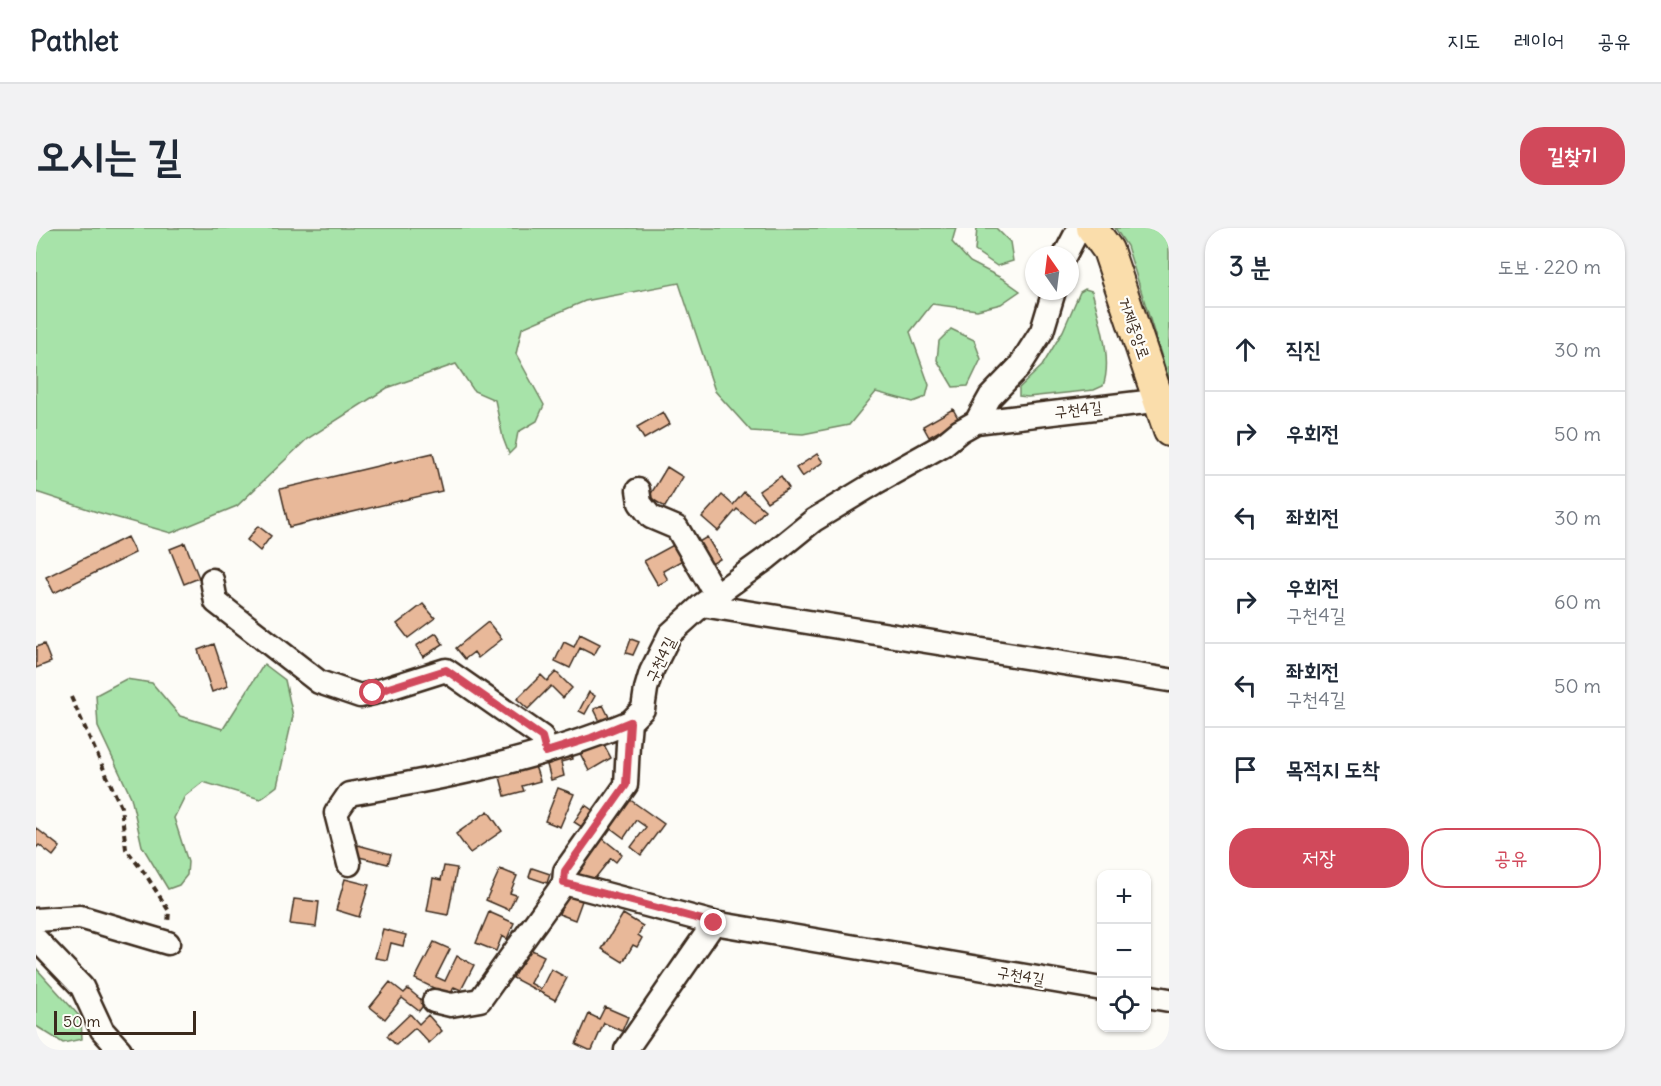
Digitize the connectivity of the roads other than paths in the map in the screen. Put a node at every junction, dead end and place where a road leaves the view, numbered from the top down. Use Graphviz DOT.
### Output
graph roads {
  1 [pos="1078,228"];
  2 [pos="1092,228"];
  3 [pos="1069,246"];
  4 [pos="1051,300"];
  5 [pos="1164,411"];
  6 [pos="976,422"];
  7 [pos="638,489"];
  8 [pos="212,580"];
  9 [pos="709,600"];
  10 [pos="1169,680"];
  11 [pos="630,722"];
  12 [pos="546,752"];
  13 [pos="349,864"];
  14 [pos="564,883"];
  15 [pos="36,920"];
  16 [pos="714,923"];
  17 [pos="36,939"];
  18 [pos="168,943"];
  19 [pos="1097,988"];
  20 [pos="1151,997"];
  21 [pos="1169,1000"];
  22 [pos="434,1001"];
  23 [pos="120,1050"];
  24 [pos="626,1050"];
  1 -- 3 [label="lane"];
  2 -- 5 [label="main road, 거제중앙로"];
  4 -- 6 [label="lane"];
  5 -- 6 [label="lane, 구천4길"];
  6 -- 9 [label="lane, 구천4길"];
  7 -- 9 [label="lane"];
  8 -- 12 [label="lane"];
  9 -- 10 [label="lane"];
  9 -- 11 [label="lane, 구천4길"];
  11 -- 12 [label="lane"];
  11 -- 14 [label="lane, 구천4길"];
  12 -- 13 [label="lane"];
  14 -- 16 [label="lane, 구천4길"];
  14 -- 22 [label="lane"];
  15 -- 18 [label="lane"];
  16 -- 19 [label="lane, 구천4길"];
  16 -- 24 [label="lane"];
  17 -- 23 [label="lane"];
  20 -- 21 [label="lane"];
}
